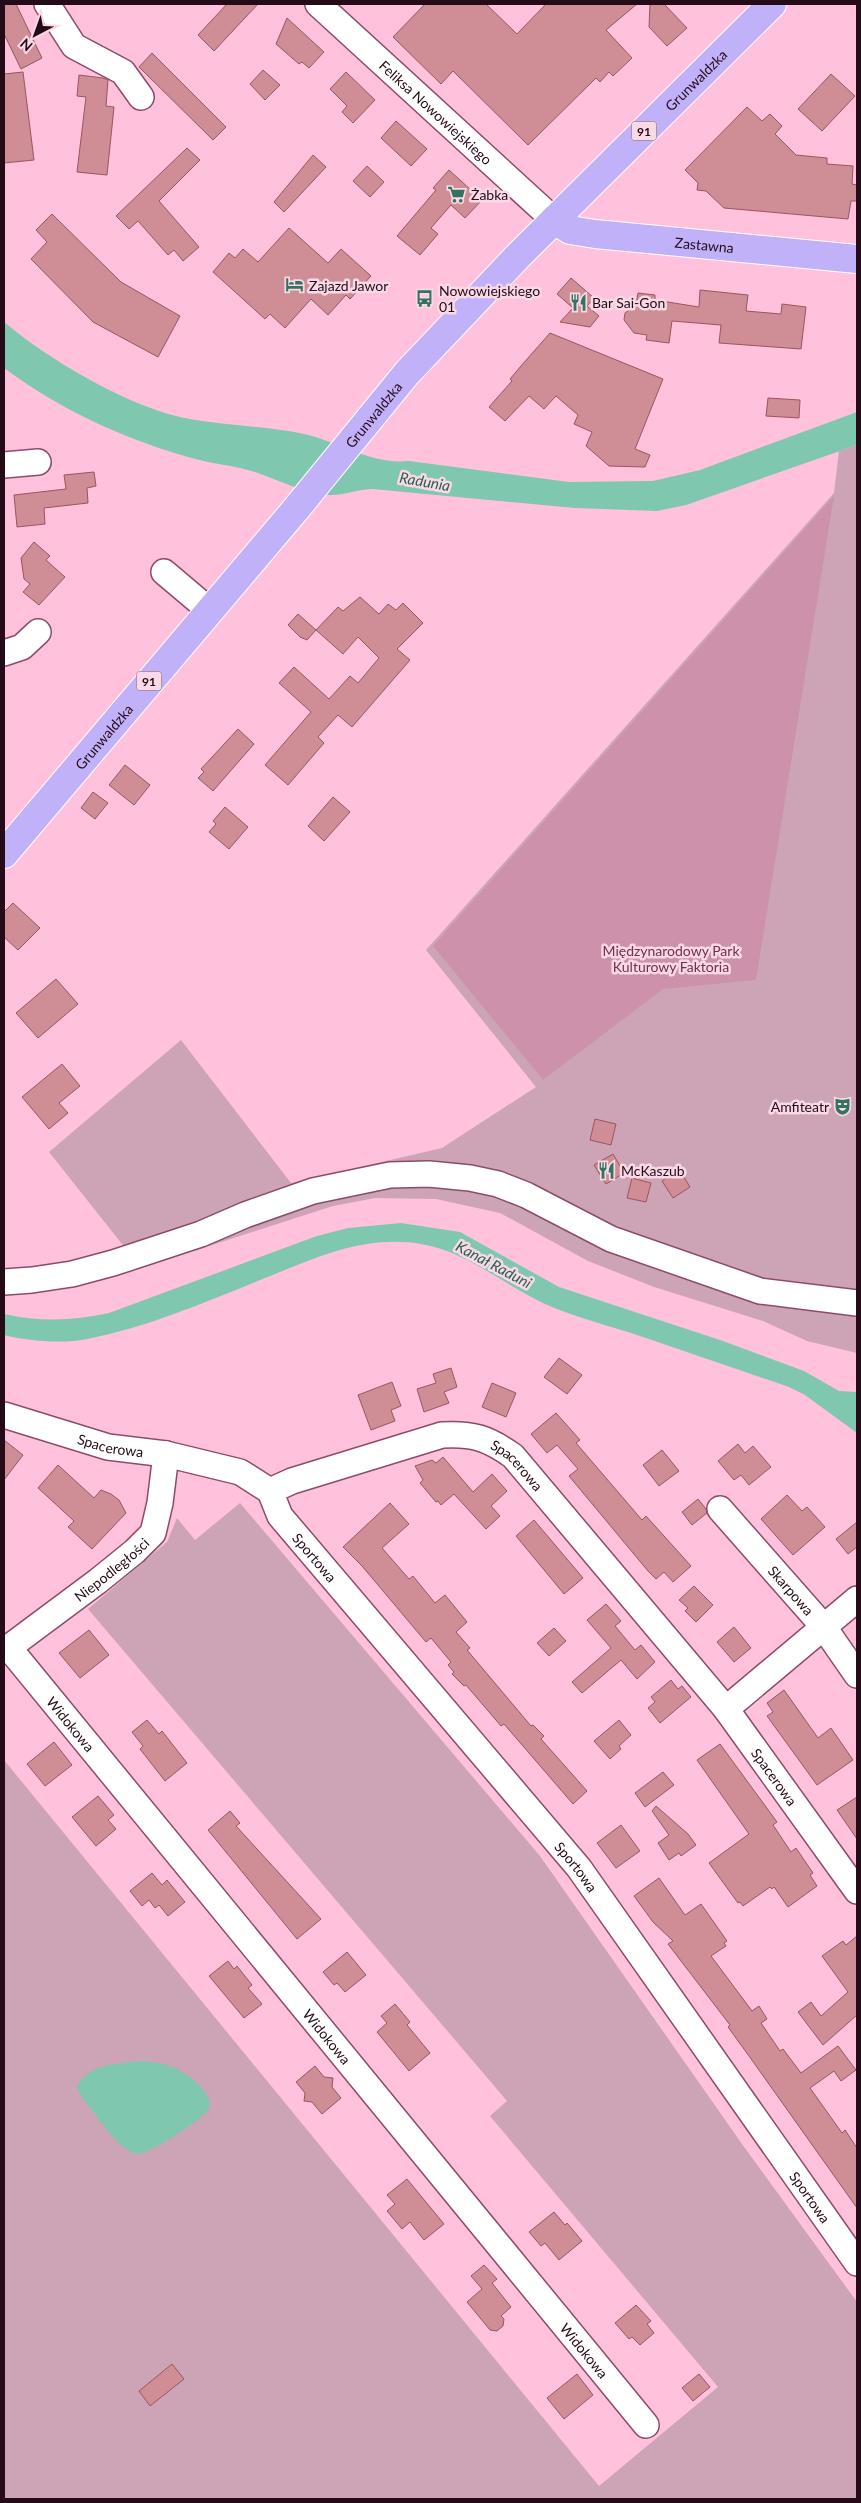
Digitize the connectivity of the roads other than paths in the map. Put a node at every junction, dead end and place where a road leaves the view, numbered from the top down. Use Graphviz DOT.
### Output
graph roads {
  1 [pos="47,4"];
  2 [pos="318,4"];
  3 [pos="772,4"];
  4 [pos="141,97"];
  5 [pos="554,220"];
  6 [pos="857,259"];
  7 [pos="38,462"];
  8 [pos="4,465"];
  9 [pos="164,572"];
  10 [pos="209,610"];
  11 [pos="38,632"];
  12 [pos="4,653"];
  13 [pos="4,854"];
  14 [pos="4,1282"];
  15 [pos="857,1304"];
  16 [pos="4,1415"];
  17 [pos="166,1454"];
  18 [pos="270,1491"];
  19 [pos="720,1509"];
  20 [pos="857,1598"];
  21 [pos="822,1626"];
  22 [pos="6,1650"];
  23 [pos="857,1674"];
  24 [pos="726,1709"];
  25 [pos="857,1891"];
  26 [pos="857,2263"];
  27 [pos="646,2424"];
  1 -- 4 [label="street"];
  2 -- 5 [label="street, Feliksa Nowowiejskiego"];
  3 -- 5 [label="main road, Grunwaldzka / 91"];
  5 -- 6 [label="main road, Zastawna"];
  5 -- 10 [label="main road, Grunwaldzka / 91"];
  7 -- 8 [label="street"];
  9 -- 10 [label="street"];
  10 -- 13 [label="main road, Grunwaldzka / 91"];
  11 -- 12 [label="street"];
  14 -- 15 [label="street"];
  16 -- 17 [label="street, Spacerowa"];
  17 -- 18 [label="street, Spacerowa"];
  17 -- 22 [label="street, Niepodległości"];
  18 -- 24 [label="street, Spacerowa"];
  18 -- 26 [label="street, Sportowa"];
  19 -- 21 [label="street, Skarpowa"];
  20 -- 21 [label="street"];
  21 -- 23 [label="street, Skarpowa"];
  21 -- 24 [label="street"];
  22 -- 27 [label="street, Widokowa"];
  24 -- 25 [label="street, Spacerowa"];
}
